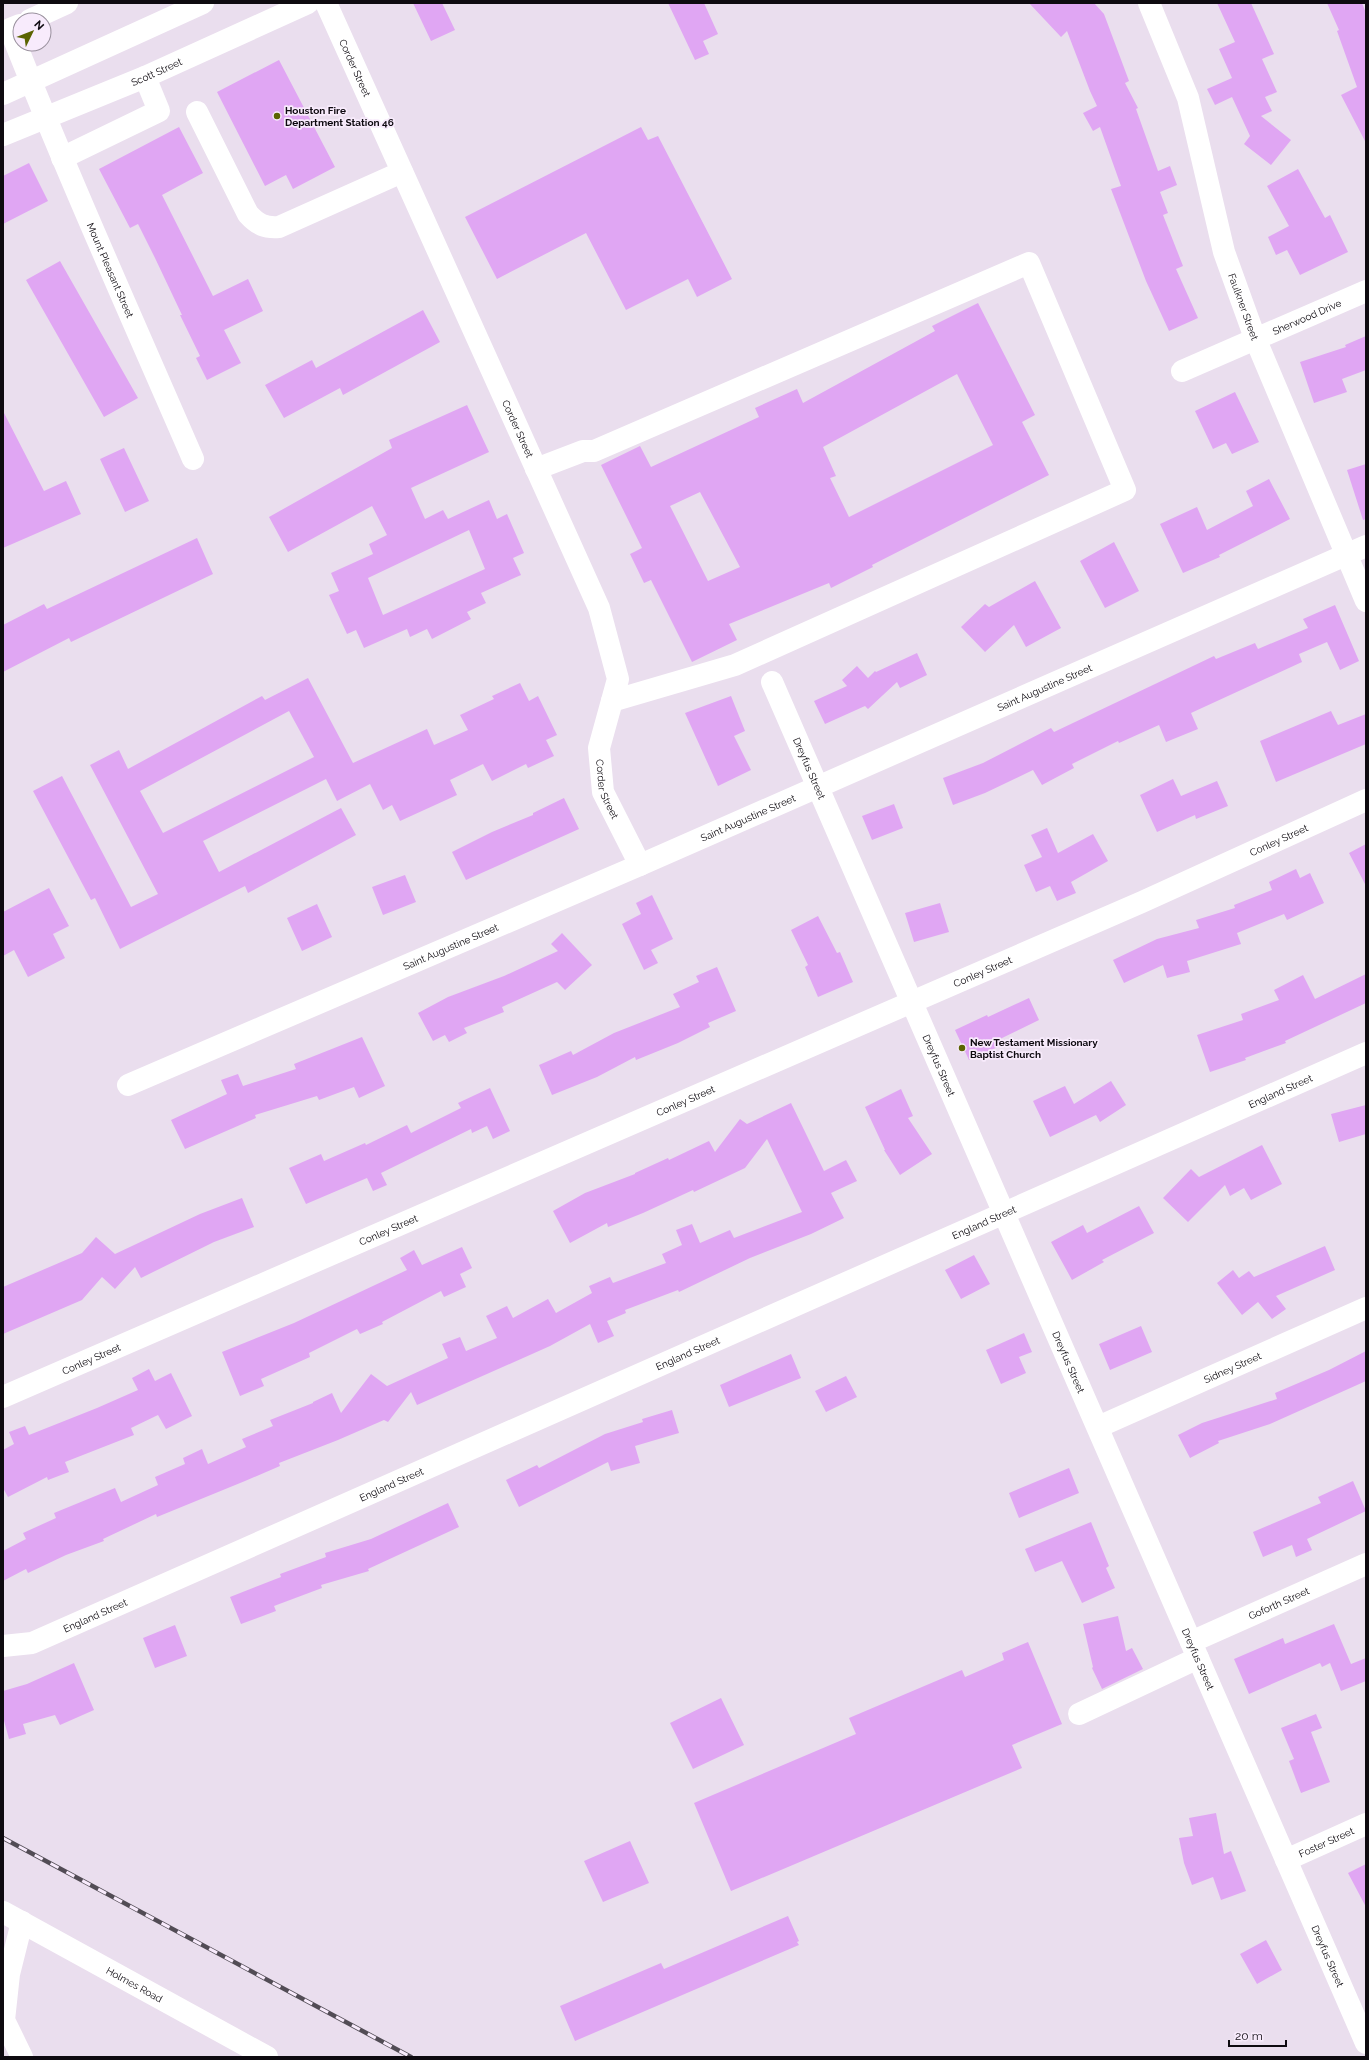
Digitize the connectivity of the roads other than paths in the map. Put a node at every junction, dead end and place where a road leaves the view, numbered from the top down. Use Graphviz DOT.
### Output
graph roads {
  1 [pos="67,3"];
  2 [pos="204,3"];
  3 [pos="308,3"];
  4 [pos="326,3"];
  5 [pos="1148,3"];
  6 [pos="47,12"];
  7 [pos="19,52"];
  8 [pos="145,77"];
  9 [pos="30,81"];
  10 [pos="3,94"];
  11 [pos="197,112"];
  12 [pos="45,118"];
  13 [pos="3,135"];
  14 [pos="62,158"];
  15 [pos="402,172"];
  16 [pos="1366,291"];
  17 [pos="1255,338"];
  18 [pos="1182,371"];
  19 [pos="193,459"];
  20 [pos="539,475"];
  21 [pos="1366,546"];
  22 [pos="1346,555"];
  23 [pos="1366,602"];
  24 [pos="772,682"];
  25 [pos="612,701"];
  26 [pos="818,787"];
  27 [pos="1366,800"];
  28 [pos="640,865"];
  29 [pos="912,1001"];
  30 [pos="1366,1053"];
  31 [pos="128,1085"];
  32 [pos="1004,1213"];
  33 [pos="1366,1308"];
  34 [pos="3,1397"];
  35 [pos="1098,1427"];
  36 [pos="1366,1564"];
  37 [pos="5,1646"];
  38 [pos="1195,1650"];
  39 [pos="1079,1714"];
  40 [pos="1366,1824"];
  41 [pos="1286,1860"];
  42 [pos="3,1912"];
  43 [pos="22,1922"];
  44 [pos="1366,2042"];
  45 [pos="22,2057"];
  46 [pos="266,2057"];
  1 -- 6 [label="street"];
  2 -- 9 [label="street"];
  3 -- 8 [label="street, Scott Street"];
  4 -- 15 [label="street, Corder Street"];
  5 -- 17 [label="street, Faulkner Street"];
  7 -- 9 [label="street, Mount Pleasant Street"];
  8 -- 12 [label="street, Scott Street"];
  8 -- 14 [label="street"];
  9 -- 10 [label="street"];
  9 -- 12 [label="street, Mount Pleasant Street"];
  11 -- 15 [label="street"];
  12 -- 13 [label="street, Scott Street"];
  12 -- 14 [label="street, Mount Pleasant Street"];
  14 -- 19 [label="street, Mount Pleasant Street"];
  15 -- 20 [label="street, Corder Street"];
  16 -- 17 [label="street, Sherwood Drive"];
  17 -- 18 [label="street, Sherwood Drive"];
  17 -- 22 [label="street, Faulkner Street"];
  20 -- 25 [label="street, Corder Street"];
  20 -- 25 [label="street"];
  21 -- 22 [label="street, Saint Augustine Street"];
  22 -- 23 [label="street, Faulkner Street"];
  22 -- 26 [label="street, Saint Augustine Street"];
  24 -- 26 [label="street, Dreyfus Street"];
  25 -- 28 [label="street, Corder Street"];
  26 -- 28 [label="street, Saint Augustine Street"];
  26 -- 29 [label="street, Dreyfus Street"];
  27 -- 29 [label="street, Conley Street"];
  28 -- 31 [label="street, Saint Augustine Street"];
  29 -- 32 [label="street, Dreyfus Street"];
  29 -- 34 [label="street, Conley Street"];
  30 -- 32 [label="street, England Street"];
  32 -- 35 [label="street, Dreyfus Street"];
  32 -- 37 [label="street, England Street"];
  33 -- 35 [label="street, Sidney Street"];
  35 -- 38 [label="street, Dreyfus Street"];
  36 -- 38 [label="street, Goforth Street"];
  38 -- 39 [label="street, Goforth Street"];
  38 -- 41 [label="street, Dreyfus Street"];
  40 -- 41 [label="street, Foster Street"];
  41 -- 44 [label="street, Dreyfus Street"];
  42 -- 43 [label="street, Holmes Road"];
  43 -- 45 [label="street"];
  43 -- 46 [label="street, Holmes Road"];
}
